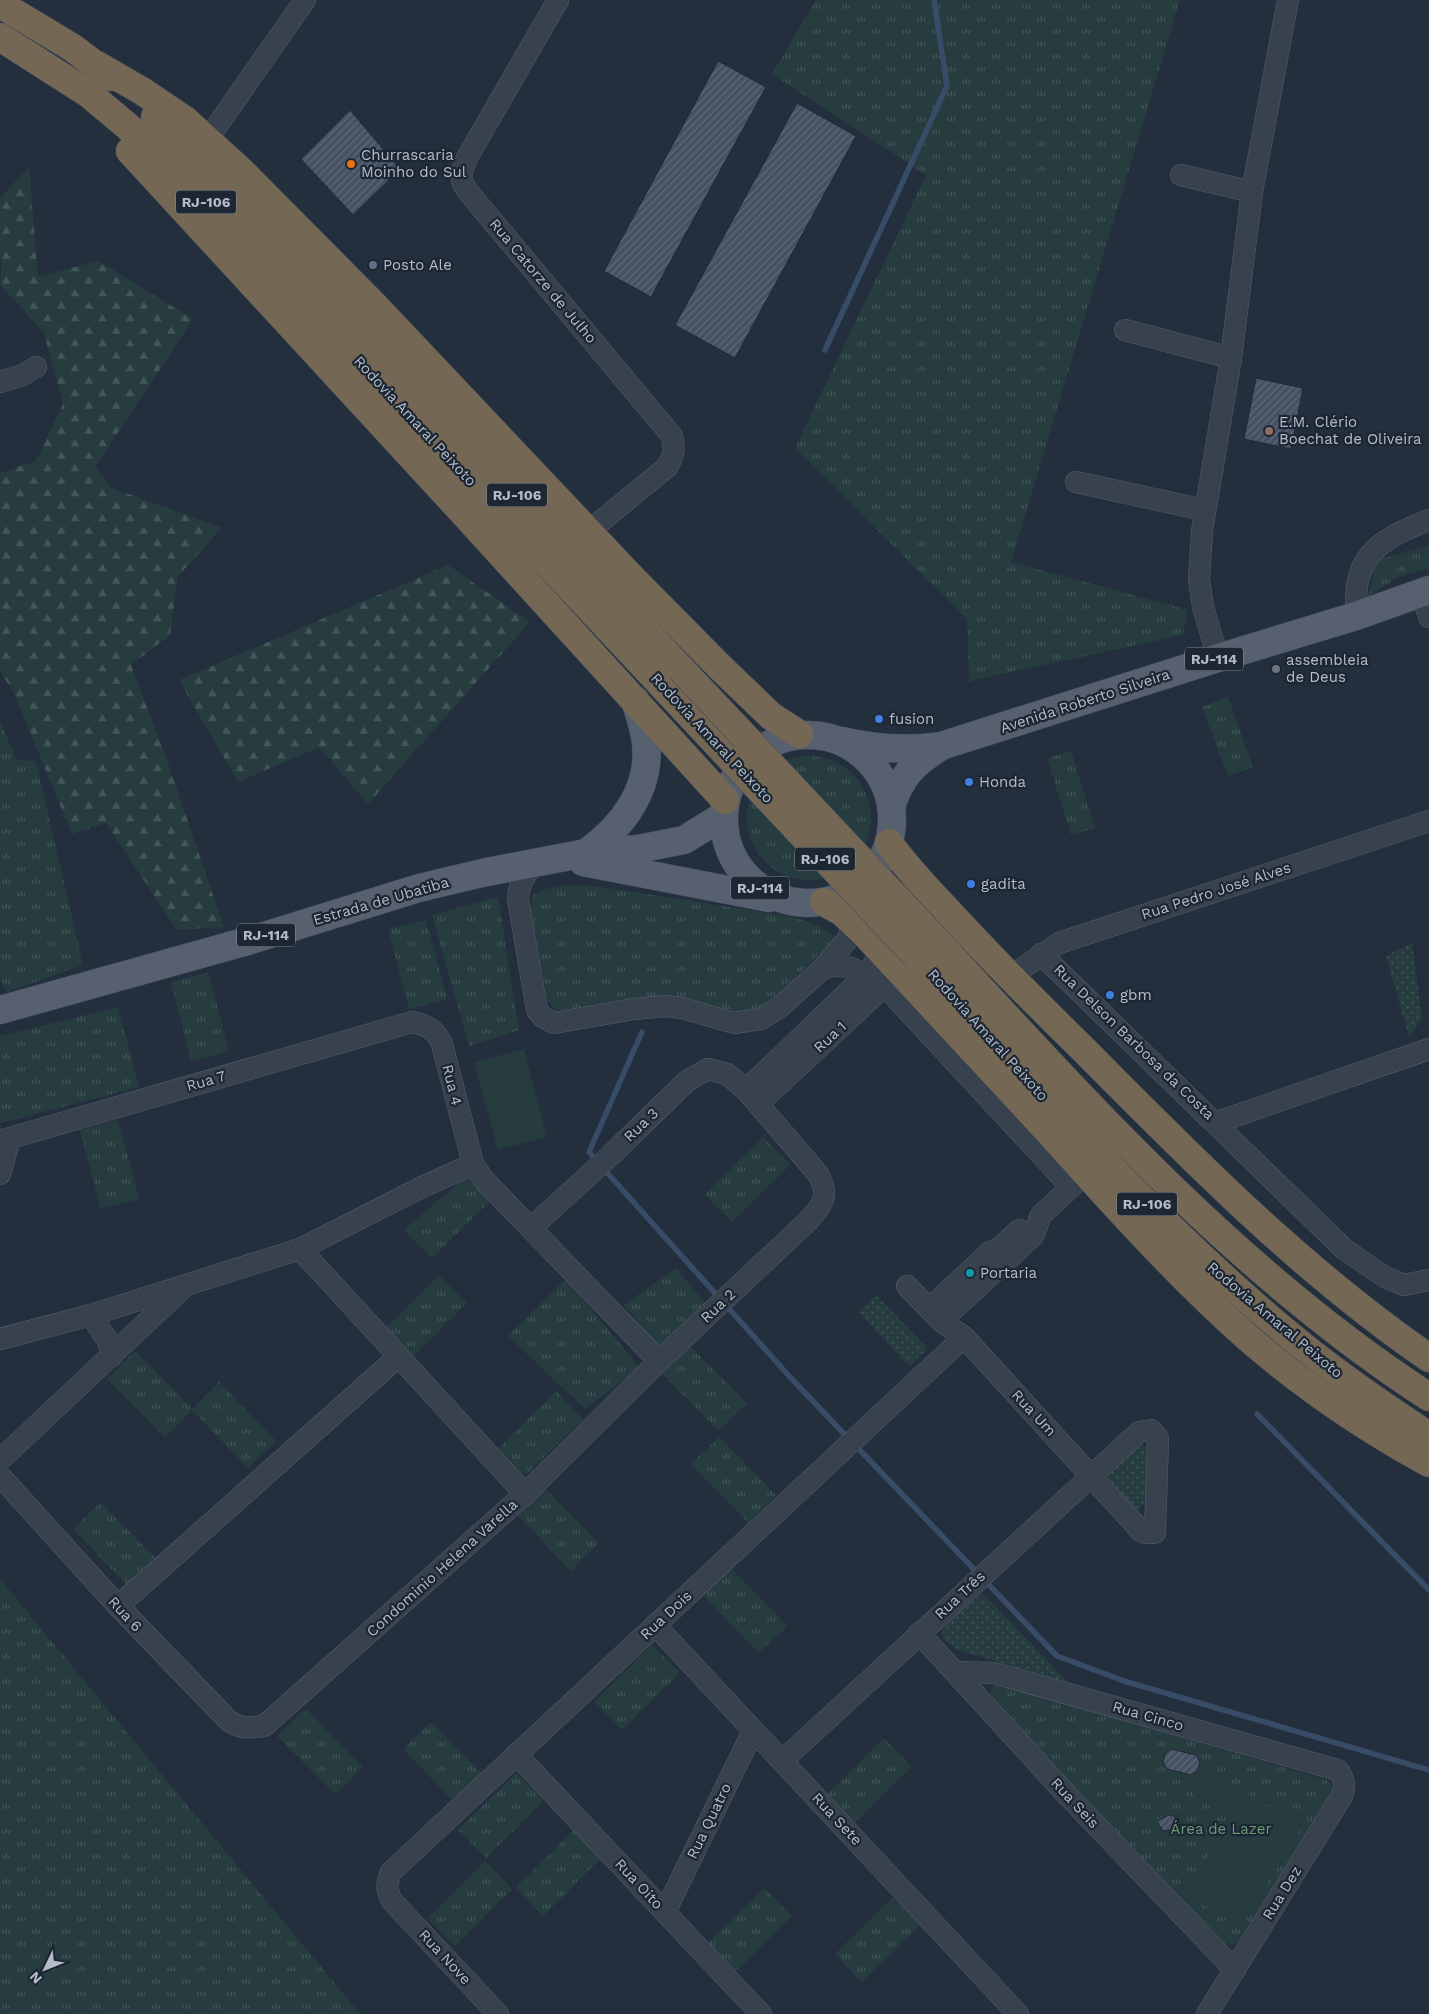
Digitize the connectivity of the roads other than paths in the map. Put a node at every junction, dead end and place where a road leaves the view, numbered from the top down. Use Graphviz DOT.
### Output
graph roads {
  1 [pos="305,0"];
  2 [pos="315,0"];
  3 [pos="321,0"];
  4 [pos="558,0"];
  5 [pos="1288,0"];
  6 [pos="0,4"];
  7 [pos="0,37"];
  8 [pos="36,59"];
  9 [pos="97,65"];
  10 [pos="207,140"];
  11 [pos="1181,175"];
  12 [pos="1252,192"];
  13 [pos="1125,330"];
  14 [pos="1231,358"];
  15 [pos="36,367"];
  16 [pos="0,382"];
  17 [pos="1076,482"];
  18 [pos="1204,510"];
  19 [pos="1429,520"];
  20 [pos="588,532"];
  21 [pos="1427,600"];
  22 [pos="1356,616"];
  23 [pos="1218,658"];
  24 [pos="671,677"];
  25 [pos="634,700"];
  26 [pos="800,734"];
  27 [pos="842,742"];
  28 [pos="941,746"];
  29 [pos="891,807"];
  30 [pos="724,808"];
  31 [pos="1429,821"];
  32 [pos="889,844"];
  33 [pos="574,855"];
  34 [pos="533,863"];
  35 [pos="788,901"];
  36 [pos="824,902"];
  37 [pos="854,923"];
  38 [pos="879,948"];
  39 [pos="1042,954"];
  40 [pos="911,965"];
  41 [pos="822,968"];
  42 [pos="866,975"];
  43 [pos="1010,977"];
  44 [pos="0,1010"];
  45 [pos="412,1022"];
  46 [pos="1429,1049"];
  47 [pos="752,1097"];
  48 [pos="1215,1123"];
  49 [pos="5,1139"];
  50 [pos="473,1164"];
  51 [pos="0,1174"];
  52 [pos="1078,1180"];
  53 [pos="1033,1216"];
  54 [pos="531,1228"];
  55 [pos="300,1249"];
  56 [pos="1429,1280"];
  57 [pos="186,1285"];
  58 [pos="907,1286"];
  59 [pos="91,1315"];
  60 [pos="935,1315"];
  61 [pos="964,1337"];
  62 [pos="0,1339"];
  63 [pos="112,1356"];
  64 [pos="398,1358"];
  65 [pos="1429,1358"];
  66 [pos="659,1361"];
  67 [pos="1429,1398"];
  68 [pos="1429,1436"];
  69 [pos="0,1460"];
  70 [pos="1429,1463"];
  71 [pos="0,1476"];
  72 [pos="1092,1476"];
  73 [pos="525,1494"];
  74 [pos="1156,1525"];
  75 [pos="118,1606"];
  76 [pos="655,1625"];
  77 [pos="919,1633"];
  78 [pos="956,1672"];
  79 [pos="264,1726"];
  80 [pos="753,1731"];
  81 [pos="516,1754"];
  82 [pos="782,1760"];
  83 [pos="1338,1770"];
  84 [pos="392,1901"];
  85 [pos="665,1912"];
  86 [pos="1235,1970"];
  87 [pos="498,2014"];
  88 [pos="760,2014"];
  89 [pos="1018,2014"];
  90 [pos="1207,2014"];
  1 -- 10 [label="street"];
  2 -- 3 [label="street"];
  4 -- 20 [label="street, Rua Catorze de Julho"];
  5 -- 12 [label="street"];
  6 -- 9 [label="highway, Rodovia Amaral Peixoto / RJ-106"];
  7 -- 8 [label="highway, Rodovia Amaral Peixoto / RJ-106"];
  8 -- 24 [label="highway, Rodovia Amaral Peixoto / RJ-106"];
  8 -- 25 [label="highway"];
  9 -- 10 [label="highway"];
  9 -- 24 [label="highway, Rodovia Amaral Peixoto / RJ-106"];
  10 -- 20 [label="highway"];
  11 -- 12 [label="street"];
  12 -- 14 [label="street"];
  13 -- 14 [label="street"];
  14 -- 18 [label="street"];
  15 -- 16 [label="street"];
  17 -- 18 [label="street"];
  18 -- 23 [label="street"];
  19 -- 22 [label="street"];
  20 -- 26 [label="highway"];
  21 -- 22 [label="main road, Avenida Roberto Silveira / RJ-114"];
  22 -- 23 [label="main road, Avenida Roberto Silveira / RJ-114"];
  23 -- 28 [label="main road, Avenida Roberto Silveira / RJ-114"];
  24 -- 40 [label="highway, Rodovia Amaral Peixoto / RJ-106, bridge"];
  25 -- 30 [label="highway"];
  25 -- 33 [label="main road"];
  26 -- 27 [label="main road, RJ-114"];
  26 -- 30 [label="main road, RJ-114"];
  27 -- 28 [label="main road, Avenida Roberto Silveira / RJ-114"];
  27 -- 29 [label="main road, RJ-114"];
  28 -- 29 [label="main road, Avenida Roberto Silveira / RJ-114"];
  29 -- 32 [label="main road, RJ-114"];
  30 -- 33 [label="main road, Estrada de Ubatiba / RJ-114"];
  30 -- 35 [label="main road, RJ-114"];
  31 -- 39 [label="street, Rua Pedro José Alves"];
  32 -- 36 [label="main road, RJ-114"];
  32 -- 43 [label="highway"];
  33 -- 34 [label="main road, Estrada de Ubatiba / RJ-114"];
  33 -- 35 [label="main road, Estrada de Ubatiba / RJ-114"];
  34 -- 41 [label="street"];
  34 -- 44 [label="main road, Estrada de Ubatiba / RJ-114"];
  35 -- 36 [label="main road, RJ-114"];
  36 -- 37 [label="highway"];
  37 -- 38 [label="highway"];
  37 -- 41 [label="street"];
  38 -- 40 [label="highway"];
  38 -- 42 [label="street, Rua 1"];
  39 -- 43 [label="street, Rua Pedro José Alves"];
  39 -- 48 [label="street, Rua Delson Barbosa da Costa"];
  40 -- 42 [label="street"];
  40 -- 47 [label="street, Rua 1"];
  40 -- 52 [label="highway"];
  40 -- 67 [label="highway, Rodovia Amaral Peixoto / RJ-106"];
  40 -- 68 [label="highway, Rodovia Amaral Peixoto / RJ-106"];
  41 -- 42 [label="street"];
  42 -- 47 [label="street, Rua 1"];
  43 -- 65 [label="highway"];
  45 -- 49 [label="street, Rua 7"];
  45 -- 50 [label="street, Rua 4"];
  46 -- 48 [label="street, Rua Delson Barbosa da Costa"];
  47 -- 54 [label="street, Rua 3"];
  47 -- 66 [label="street, Rua 2"];
  48 -- 56 [label="street"];
  49 -- 51 [label="street"];
  50 -- 54 [label="street"];
  50 -- 55 [label="street"];
  52 -- 53 [label="street"];
  52 -- 70 [label="highway"];
  53 -- 60 [label="street"];
  53 -- 60 [label="street"];
  54 -- 66 [label="street"];
  55 -- 57 [label="street"];
  55 -- 64 [label="street, Condominio Helena Varella"];
  57 -- 59 [label="street"];
  57 -- 63 [label="street"];
  58 -- 60 [label="street, Rua Um"];
  59 -- 62 [label="street"];
  59 -- 63 [label="street"];
  60 -- 61 [label="street, Rua Um"];
  61 -- 72 [label="street, Rua Um"];
  61 -- 76 [label="street, Rua Dois"];
  63 -- 69 [label="street"];
  64 -- 73 [label="street, Condominio Helena Varella"];
  64 -- 75 [label="street"];
  66 -- 73 [label="street, Rua 2"];
  71 -- 75 [label="street, Rua 6"];
  72 -- 74 [label="street, Rua Um"];
  72 -- 74 [label="street, Rua Três"];
  72 -- 77 [label="street, Rua Três"];
  73 -- 79 [label="street, Condominio Helena Varella"];
  75 -- 79 [label="street, Rua 6"];
  76 -- 80 [label="street, Rua Sete"];
  76 -- 81 [label="street, Rua Dois"];
  77 -- 78 [label="street, Rua Seis"];
  77 -- 82 [label="street, Rua Três"];
  78 -- 83 [label="street, Rua Cinco"];
  78 -- 86 [label="street, Rua Seis"];
  80 -- 82 [label="street, Rua Sete"];
  80 -- 85 [label="street, Rua Quatro"];
  81 -- 84 [label="street, Rua Dois"];
  81 -- 85 [label="street, Rua Oito"];
  82 -- 89 [label="street, Rua Sete"];
  83 -- 86 [label="street, Rua Dez"];
  84 -- 87 [label="street, Rua Nove"];
  85 -- 88 [label="street, Rua Oito"];
  86 -- 90 [label="street, Rua Dez"];
}
